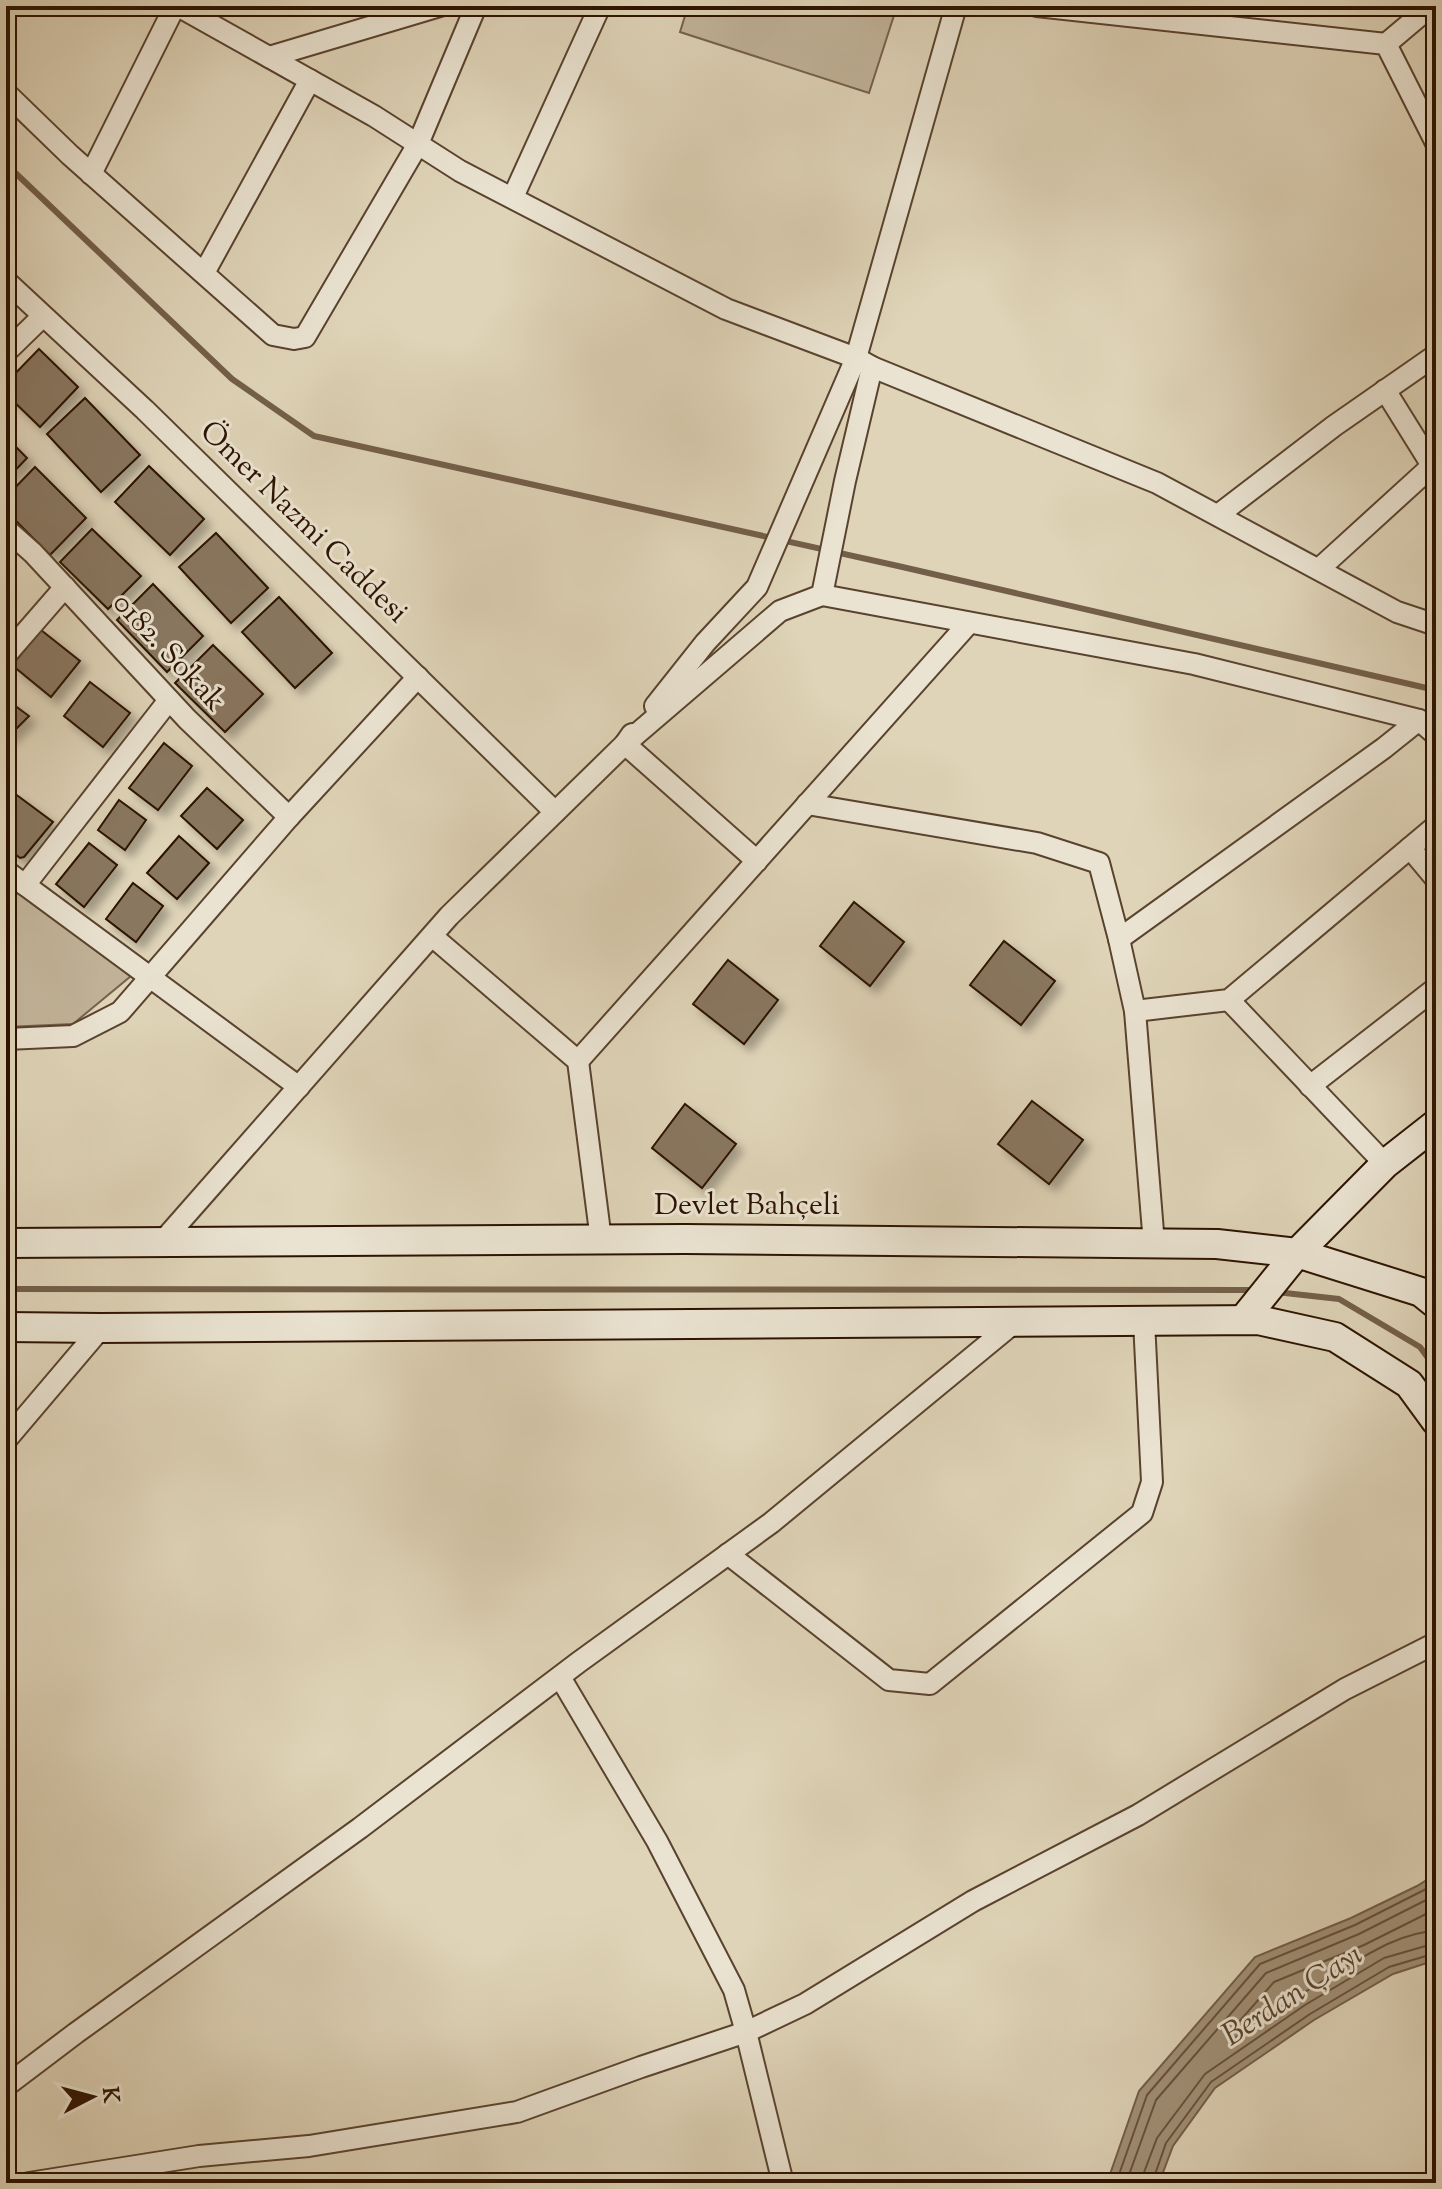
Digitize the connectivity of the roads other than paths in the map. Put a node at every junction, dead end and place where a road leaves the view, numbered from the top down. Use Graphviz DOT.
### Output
graph roads {
  1 [pos="176,6"];
  2 [pos="440,6"];
  3 [pos="476,6"];
  4 [pos="600,6"];
  5 [pos="956,6"];
  6 [pos="1037,6"];
  7 [pos="1431,6"];
  8 [pos="1386,44"];
  9 [pos="269,57"];
  10 [pos="310,80"];
  11 [pos="6,93"];
  12 [pos="1436,143"];
  13 [pos="418,144"];
  14 [pos="91,174"];
  15 [pos="513,197"];
  16 [pos="204,273"];
  17 [pos="6,281"];
  18 [pos="42,317"];
  19 [pos="6,352"];
  20 [pos="1436,355"];
  21 [pos="864,362"];
  22 [pos="1385,390"];
  23 [pos="1434,469"];
  24 [pos="1218,515"];
  25 [pos="6,529"];
  26 [pos="1319,569"];
  27 [pos="65,587"];
  28 [pos="822,595"];
  29 [pos="969,623"];
  30 [pos="1436,625"];
  31 [pos="6,655"];
  32 [pos="418,677"];
  33 [pos="169,700"];
  34 [pos="1419,720"];
  35 [pos="1436,735"];
  36 [pos="625,744"];
  37 [pos="807,804"];
  38 [pos="555,812"];
  39 [pos="289,817"];
  40 [pos="1436,826"];
  41 [pos="1410,848"];
  42 [pos="757,861"];
  43 [pos="6,871"];
  44 [pos="1436,879"];
  45 [pos="25,885"];
  46 [pos="432,936"];
  47 [pos="1119,939"];
  48 [pos="150,978"];
  49 [pos="1436,988"];
  50 [pos="1229,1000"];
  51 [pos="1135,1011"];
  52 [pos="6,1039"];
  53 [pos="578,1061"];
  54 [pos="1310,1086"];
  55 [pos="299,1087"];
  56 [pos="1436,1124"];
  57 [pos="1385,1164"];
  58 [pos="601,1240"];
  59 [pos="162,1242"];
  60 [pos="6,1243"];
  61 [pos="1154,1244"];
  62 [pos="1297,1253"];
  63 [pos="1436,1304"];
  64 [pos="1243,1320"];
  65 [pos="1144,1321"];
  66 [pos="1015,1322"];
  67 [pos="6,1327"];
  68 [pos="101,1328"];
  69 [pos="1436,1421"];
  70 [pos="6,1440"];
  71 [pos="728,1554"];
  72 [pos="1436,1643"];
  73 [pos="560,1677"];
  74 [pos="746,2032"];
  75 [pos="6,2086"];
  76 [pos="29,2183"];
  77 [pos="783,2183"];
  1 -- 9 [label="street"];
  1 -- 14 [label="street"];
  2 -- 9 [label="street"];
  3 -- 13 [label="street"];
  4 -- 15 [label="street"];
  5 -- 21 [label="street"];
  6 -- 8 [label="street"];
  7 -- 8 [label="street"];
  8 -- 12 [label="street"];
  9 -- 10 [label="street"];
  10 -- 13 [label="street"];
  10 -- 16 [label="street"];
  11 -- 14 [label="street"];
  13 -- 15 [label="street"];
  13 -- 16 [label="street"];
  14 -- 16 [label="street"];
  15 -- 21 [label="street"];
  17 -- 18 [label="street, Ömer Nazmi Caddesi"];
  18 -- 19 [label="street"];
  18 -- 32 [label="street, Ömer Nazmi Caddesi"];
  20 -- 22 [label="street"];
  21 -- 24 [label="street"];
  21 -- 28 [label="street"];
  21 -- 36 [label="street"];
  22 -- 23 [label="street"];
  22 -- 24 [label="street"];
  23 -- 26 [label="street"];
  24 -- 26 [label="street"];
  25 -- 27 [label="street, 0182. Sokak"];
  26 -- 30 [label="street"];
  27 -- 31 [label="street"];
  27 -- 33 [label="street, 0182. Sokak"];
  28 -- 29 [label="street"];
  28 -- 36 [label="street"];
  29 -- 34 [label="street"];
  29 -- 37 [label="street"];
  32 -- 38 [label="street, Ömer Nazmi Caddesi"];
  32 -- 39 [label="street"];
  33 -- 39 [label="street, 0182. Sokak"];
  33 -- 45 [label="street"];
  34 -- 35 [label="street"];
  34 -- 47 [label="street"];
  36 -- 38 [label="street"];
  36 -- 42 [label="street"];
  37 -- 42 [label="street"];
  37 -- 47 [label="street"];
  38 -- 46 [label="street"];
  39 -- 48 [label="street"];
  40 -- 41 [label="street"];
  41 -- 44 [label="street"];
  41 -- 50 [label="street"];
  42 -- 53 [label="street"];
  43 -- 45 [label="street"];
  45 -- 48 [label="street"];
  46 -- 53 [label="street"];
  46 -- 55 [label="street"];
  47 -- 51 [label="street"];
  48 -- 52 [label="street"];
  48 -- 55 [label="street"];
  49 -- 54 [label="street"];
  50 -- 51 [label="street"];
  50 -- 54 [label="street"];
  51 -- 61 [label="street"];
  53 -- 58 [label="street"];
  54 -- 57 [label="street"];
  55 -- 59 [label="street"];
  56 -- 57 [label="street"];
  57 -- 62 [label="street"];
  58 -- 59 [label="street, Devlet Bahçeli"];
  58 -- 61 [label="street, Devlet Bahçeli"];
  59 -- 60 [label="street, Devlet Bahçeli"];
  61 -- 62 [label="street, Devlet Bahçeli"];
  62 -- 63 [label="street, Devlet Bahçeli"];
  62 -- 64 [label="street"];
  64 -- 65 [label="street"];
  64 -- 69 [label="street"];
  65 -- 66 [label="street"];
  65 -- 71 [label="street"];
  66 -- 68 [label="street"];
  66 -- 71 [label="street"];
  67 -- 68 [label="street"];
  68 -- 70 [label="street"];
  71 -- 73 [label="street"];
  72 -- 74 [label="street"];
  73 -- 74 [label="street"];
  73 -- 75 [label="street"];
  74 -- 76 [label="street"];
  74 -- 77 [label="street"];
}
